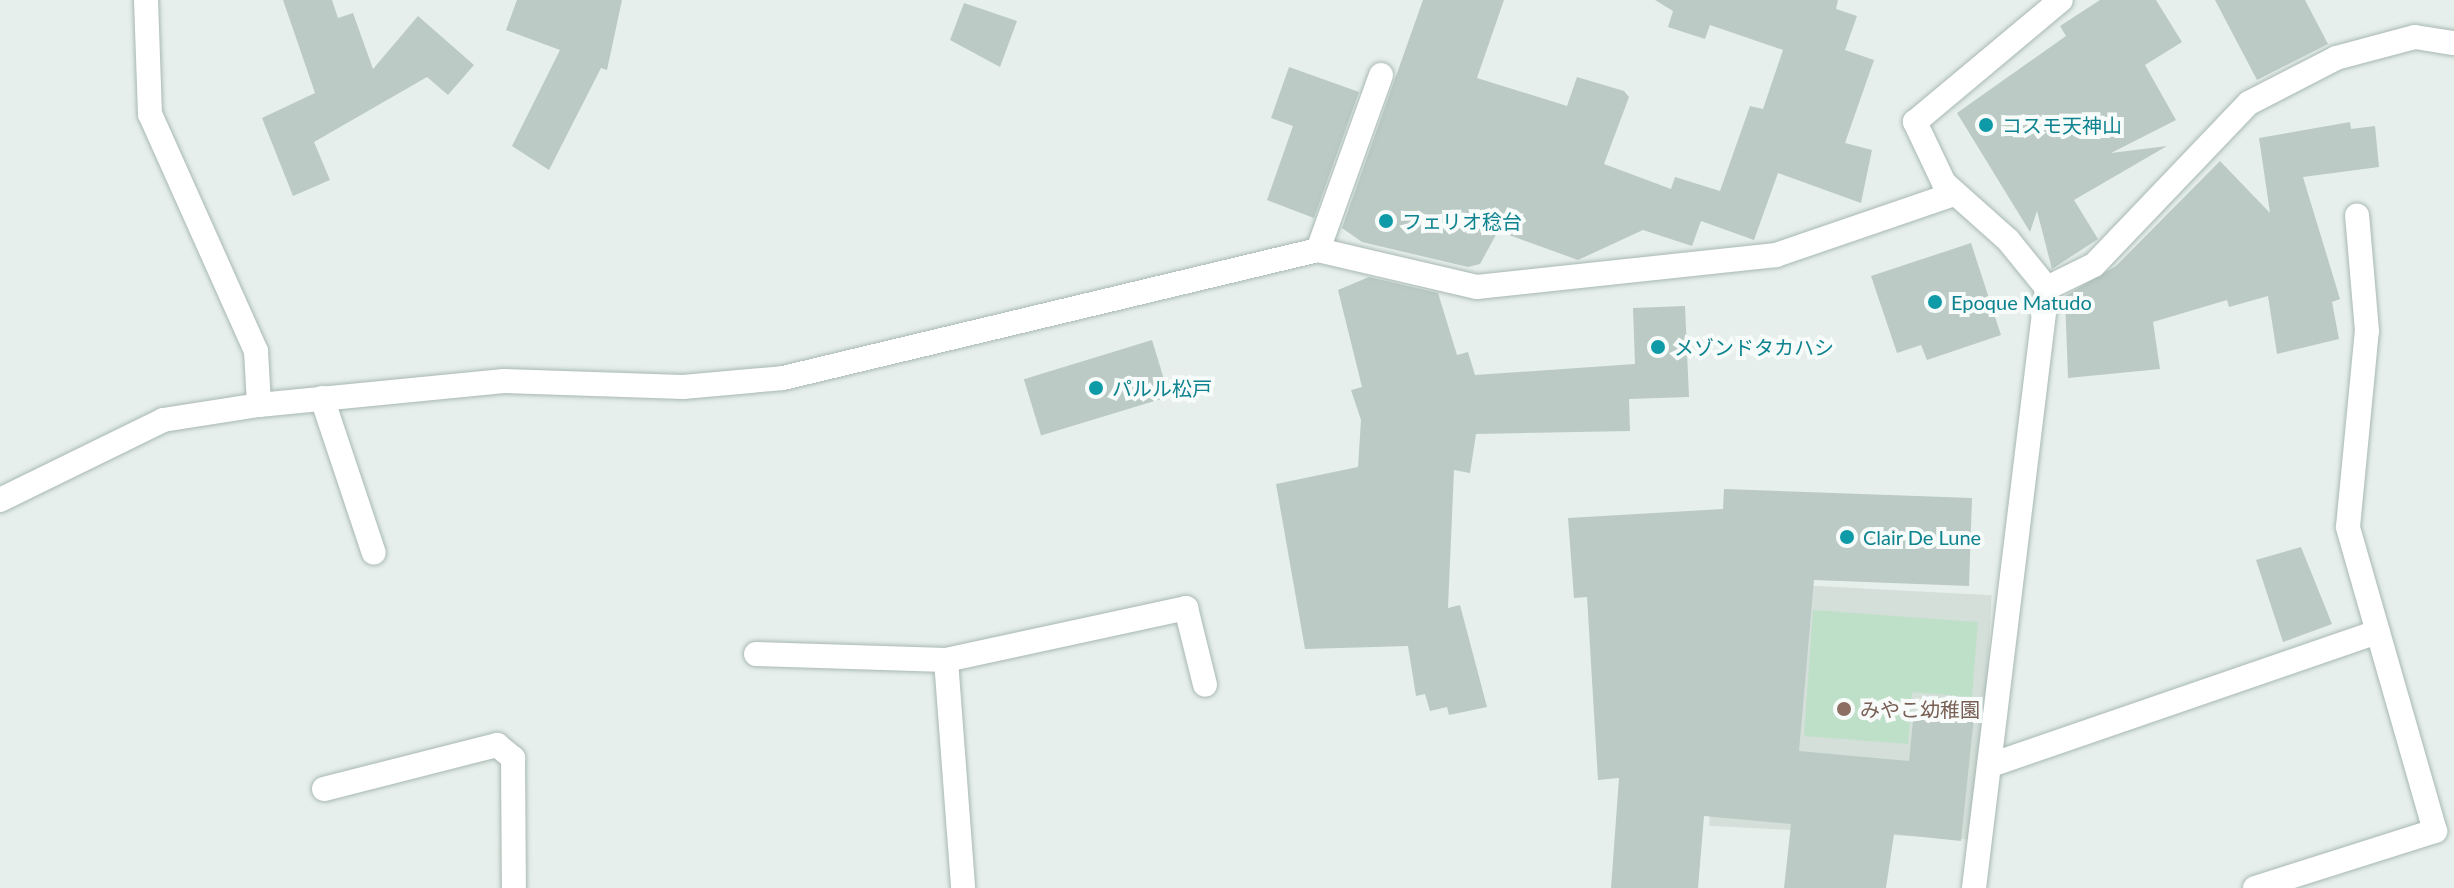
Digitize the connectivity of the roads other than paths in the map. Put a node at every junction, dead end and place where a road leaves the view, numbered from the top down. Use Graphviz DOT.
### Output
graph roads {
  1 [pos="146,0"];
  2 [pos="2061,0"];
  3 [pos="2454,43"];
  4 [pos="1381,75"];
  5 [pos="1954,194"];
  6 [pos="2357,215"];
  7 [pos="1318,250"];
  8 [pos="2047,288"];
  9 [pos="322,398"];
  10 [pos="259,405"];
  11 [pos="0,500"];
  12 [pos="374,553"];
  13 [pos="2378,632"];
  14 [pos="756,654"];
  15 [pos="946,660"];
  16 [pos="1205,685"];
  17 [pos="1991,765"];
  18 [pos="324,789"];
  19 [pos="2445,828"];
  20 [pos="514,888"];
  21 [pos="963,888"];
  22 [pos="1974,888"];
  23 [pos="2255,888"];
  1 -- 10 [label="street"];
  2 -- 5 [label="street"];
  3 -- 8 [label="street"];
  4 -- 7 [label="street"];
  5 -- 7 [label="street"];
  5 -- 8 [label="street"];
  6 -- 13 [label="street"];
  7 -- 9 [label="street"];
  8 -- 17 [label="street"];
  9 -- 10 [label="street"];
  9 -- 12 [label="street"];
  10 -- 11 [label="street"];
  13 -- 17 [label="street"];
  13 -- 19 [label="street"];
  14 -- 15 [label="street"];
  15 -- 16 [label="street"];
  15 -- 21 [label="street"];
  17 -- 22 [label="street"];
  18 -- 20 [label="street"];
  19 -- 23 [label="street"];
}
